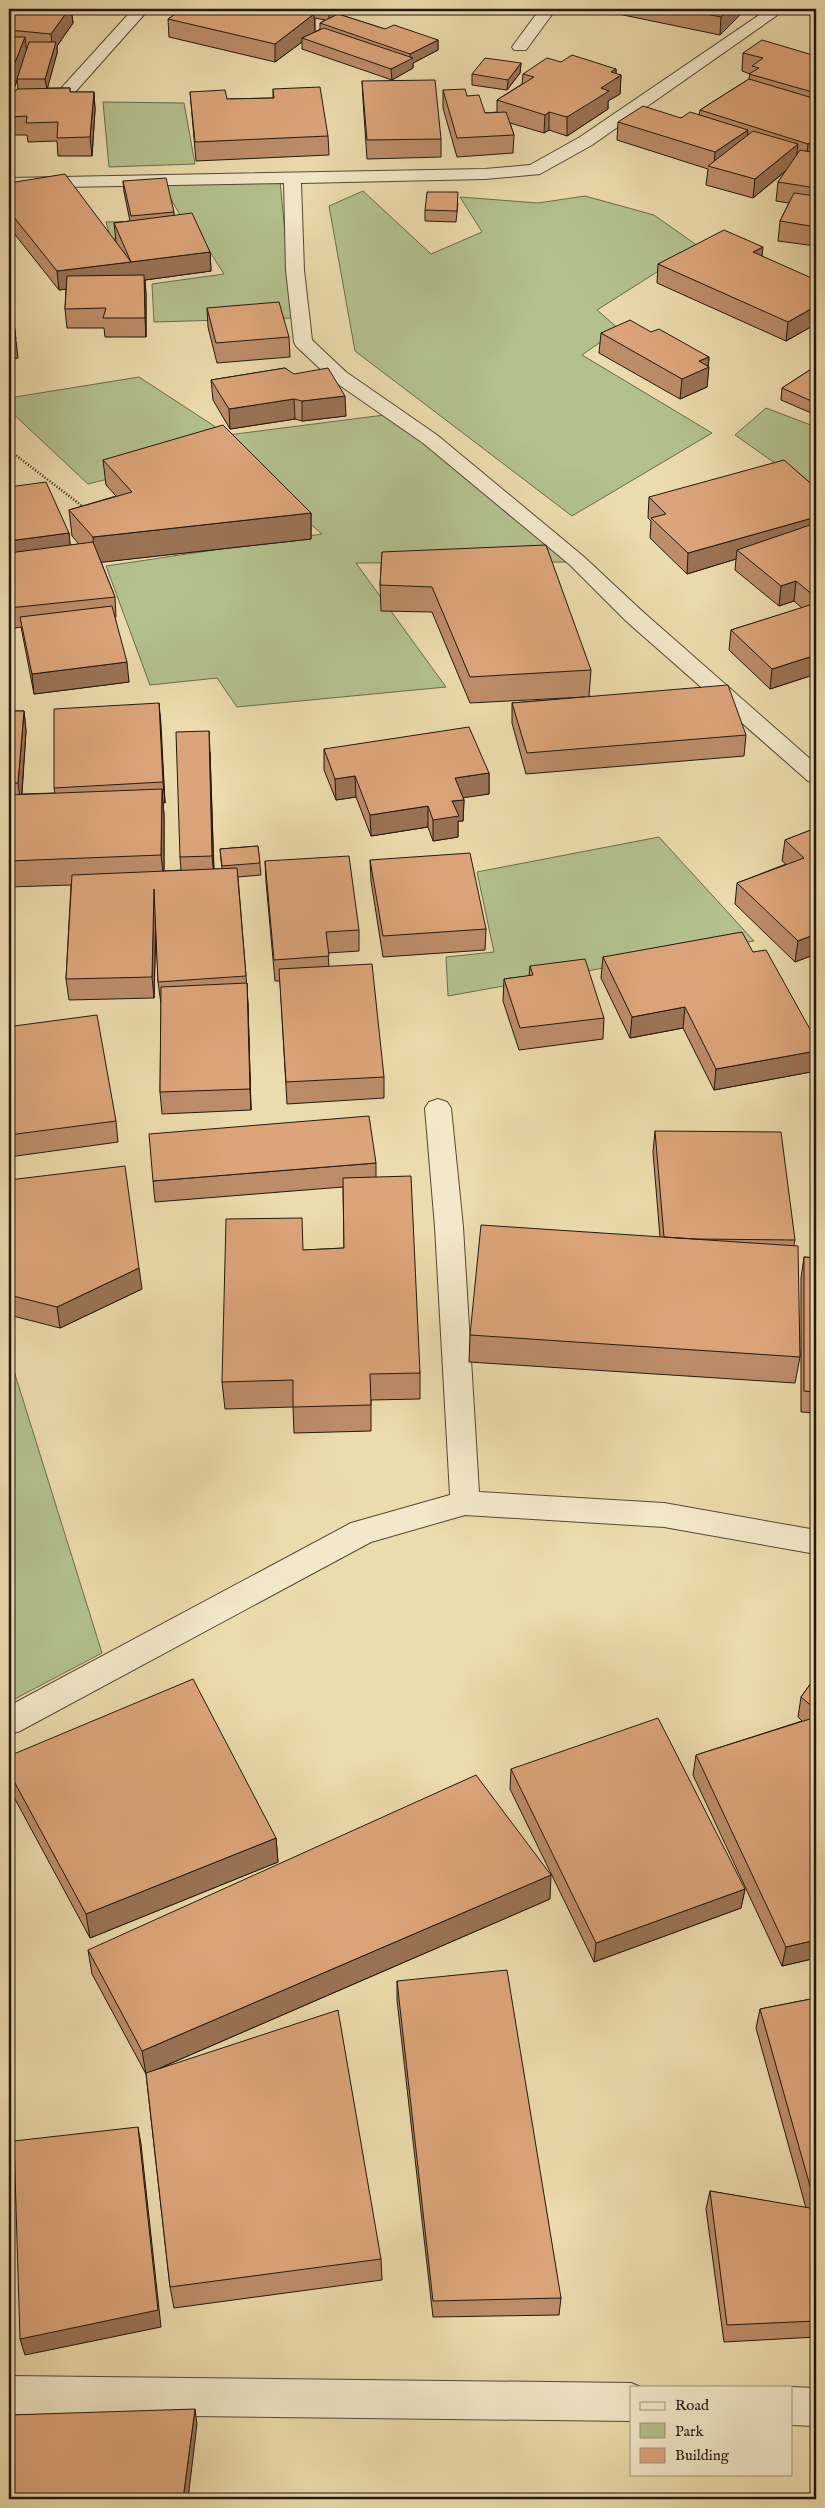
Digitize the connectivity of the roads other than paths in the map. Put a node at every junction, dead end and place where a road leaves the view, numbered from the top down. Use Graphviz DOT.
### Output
graph roads {
  1 [pos="141,9"];
  2 [pos="548,9"];
  3 [pos="778,9"];
  4 [pos="520,47"];
  5 [pos="62,97"];
  6 [pos="292,176"];
  7 [pos="9,183"];
  8 [pos="816,776"];
  9 [pos="438,1108"];
  10 [pos="465,1503"];
  11 [pos="816,1542"];
  12 [pos="9,1721"];
  13 [pos="9,2395"];
  14 [pos="630,2402"];
  15 [pos="792,2406"];
  16 [pos="816,2407"];
  1 -- 5 [label="street"];
  2 -- 4 [label="street"];
  3 -- 6 [label="street"];
  6 -- 7 [label="street"];
  6 -- 8 [label="street"];
  9 -- 10 [label="street"];
  10 -- 11 [label="street"];
  10 -- 12 [label="street"];
  13 -- 14 [label="street"];
  15 -- 16 [label="street"];
}
